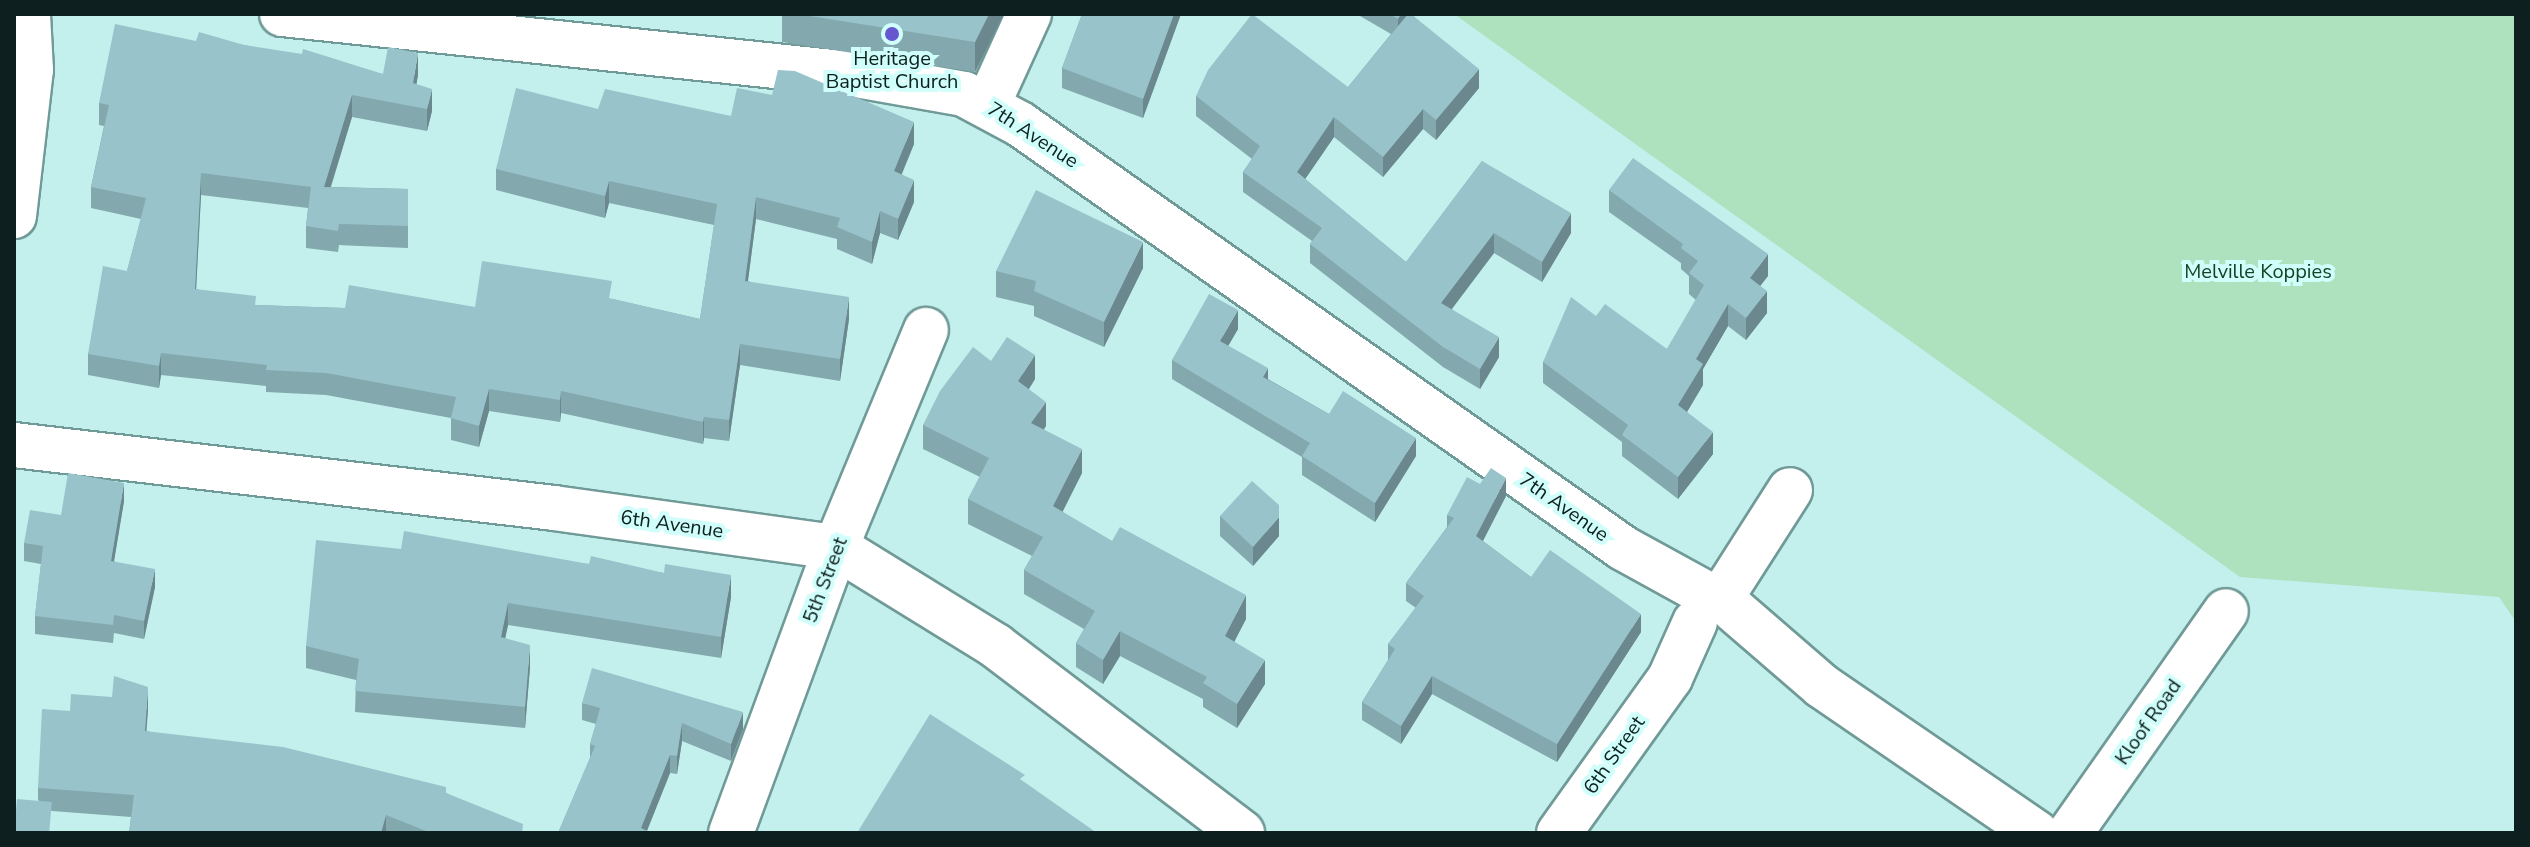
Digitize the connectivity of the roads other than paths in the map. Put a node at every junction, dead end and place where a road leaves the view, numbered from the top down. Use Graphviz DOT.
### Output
graph roads {
  1 [pos="28,14"];
  2 [pos="47,14"];
  3 [pos="282,14"];
  4 [pos="1029,14"];
  5 [pos="31,70"];
  6 [pos="988,104"];
  7 [pos="14,216"];
  8 [pos="926,330"];
  9 [pos="14,445"];
  10 [pos="1790,490"];
  11 [pos="836,547"];
  12 [pos="2226,611"];
  13 [pos="1713,616"];
  14 [pos="731,833"];
  15 [pos="1242,833"];
  16 [pos="1559,833"];
  17 [pos="2037,833"];
  18 [pos="2070,833"];
  1 -- 5 [label="street"];
  2 -- 5 [label="street"];
  3 -- 6 [label="street, 7th Avenue"];
  4 -- 6 [label="street"];
  5 -- 7 [label="street"];
  6 -- 13 [label="street, 7th Avenue"];
  8 -- 11 [label="street, 5th Street"];
  9 -- 11 [label="street, 6th Avenue"];
  10 -- 13 [label="street, 6th Street"];
  11 -- 14 [label="street, 5th Street"];
  11 -- 15 [label="street, 6th Avenue"];
  12 -- 18 [label="street, Kloof Road"];
  13 -- 16 [label="street, 6th Street"];
  13 -- 17 [label="street, 7th Avenue"];
}
